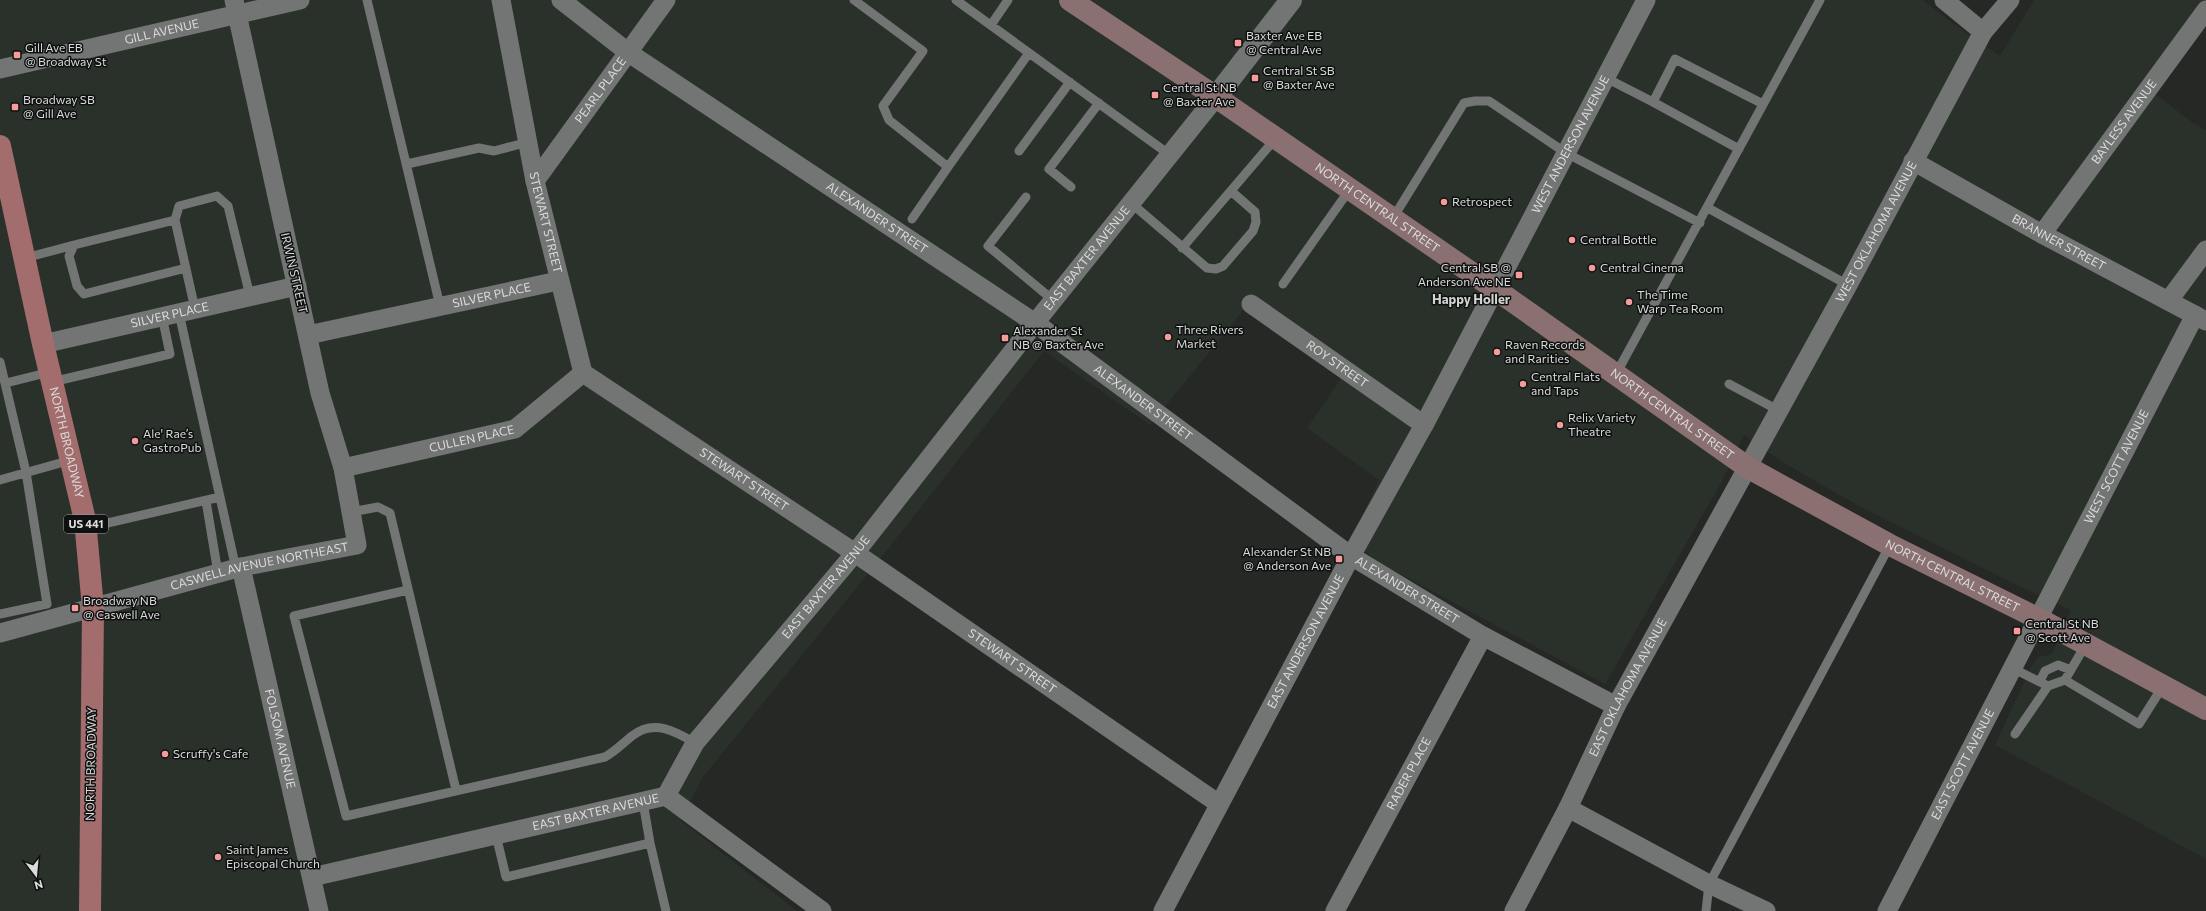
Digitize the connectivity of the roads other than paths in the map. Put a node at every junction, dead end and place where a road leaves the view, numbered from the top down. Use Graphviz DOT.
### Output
graph roads {
  1 [pos="300,0"];
  2 [pos="367,0"];
  3 [pos="502,0"];
  4 [pos="561,0"];
  5 [pos="666,0"];
  6 [pos="854,0"];
  7 [pos="956,0"];
  8 [pos="1008,0"];
  9 [pos="1070,0"];
  10 [pos="1291,0"];
  11 [pos="1646,0"];
  12 [pos="1820,0"];
  13 [pos="1944,0"];
  14 [pos="2010,0"];
  15 [pos="235,7"];
  16 [pos="2206,10"];
  17 [pos="990,25"];
  18 [pos="1983,32"];
  19 [pos="629,53"];
  20 [pos="1029,53"];
  21 [pos="0,70"];
  22 [pos="1606,78"];
  23 [pos="1070,82"];
  24 [pos="1216,97"];
  25 [pos="1653,102"];
  26 [pos="1100,103"];
  27 [pos="1763,104"];
  28 [pos="1276,138"];
  29 [pos="528,142"];
  30 [pos="0,146"];
  31 [pos="1739,149"];
  32 [pos="1019,150"];
  33 [pos="1566,153"];
  34 [pos="1170,155"];
  35 [pos="1913,161"];
  36 [pos="407,164"];
  37 [pos="948,167"];
  38 [pos="535,181"];
  39 [pos="1071,187"];
  40 [pos="1350,189"];
  41 [pos="1231,191"];
  42 [pos="1026,197"];
  43 [pos="1131,203"];
  44 [pos="1708,208"];
  45 [pos="1393,218"];
  46 [pos="912,219"];
  47 [pos="175,220"];
  48 [pos="1700,223"];
  49 [pos="2042,234"];
  50 [pos="74,245"];
  51 [pos="1182,248"];
  52 [pos="2206,250"];
  53 [pos="25,258"];
  54 [pos="186,268"];
  55 [pos="558,280"];
  56 [pos="1283,284"];
  57 [pos="1848,285"];
  58 [pos="297,286"];
  59 [pos="1495,289"];
  60 [pos="250,296"];
  61 [pos="1053,300"];
  62 [pos="2169,300"];
  63 [pos="1251,304"];
  64 [pos="440,306"];
  65 [pos="179,313"];
  66 [pos="2201,318"];
  67 [pos="1035,322"];
  68 [pos="308,335"];
  69 [pos="43,344"];
  70 [pos="0,362"];
  71 [pos="583,373"];
  72 [pos="1616,374"];
  73 [pos="51,377"];
  74 [pos="6,383"];
  75 [pos="1729,384"];
  76 [pos="1778,410"];
  77 [pos="1424,425"];
  78 [pos="71,460"];
  79 [pos="1747,467"];
  80 [pos="343,468"];
  81 [pos="26,472"];
  82 [pos="0,480"];
  83 [pos="220,497"];
  84 [pos="206,500"];
  85 [pos="351,512"];
  86 [pos="86,528"];
  87 [pos="357,545"];
  88 [pos="1890,545"];
  89 [pos="855,553"];
  90 [pos="1351,556"];
  91 [pos="232,570"];
  92 [pos="408,590"];
  93 [pos="93,608"];
  94 [pos="0,614"];
  95 [pos="2039,619"];
  96 [pos="0,633"];
  97 [pos="1483,636"];
  98 [pos="2086,644"];
  99 [pos="2014,670"];
  100 [pos="2071,670"];
  101 [pos="2065,680"];
  102 [pos="2044,684"];
  103 [pos="2163,686"];
  104 [pos="1616,706"];
  105 [pos="2206,709"];
  106 [pos="2015,734"];
  107 [pos="695,743"];
  108 [pos="456,790"];
  109 [pos="666,796"];
  110 [pos="642,802"];
  111 [pos="1219,804"];
  112 [pos="1568,808"];
  113 [pos="496,835"];
  114 [pos="650,843"];
  115 [pos="312,877"];
  116 [pos="1709,884"];
  117 [pos="90,911"];
  118 [pos="319,911"];
  119 [pos="666,911"];
  120 [pos="822,911"];
  121 [pos="1163,911"];
  122 [pos="1335,911"];
  123 [pos="1514,911"];
  124 [pos="1706,911"];
  125 [pos="1766,911"];
  126 [pos="1887,911"];
  1 -- 15 [label="street, GILL AVENUE"];
  2 -- 36 [label="lane"];
  3 -- 29 [label="street, STEWART STREET"];
  4 -- 19 [label="street, ALEXANDER STREET"];
  5 -- 19 [label="street, PEARL PLACE"];
  6 -- 37 [label="lane"];
  7 -- 17 [label="lane"];
  8 -- 17 [label="lane"];
  9 -- 24 [label="main road, NORTH CENTRAL STREET"];
  10 -- 24 [label="street"];
  11 -- 22 [label="street, WEST ANDERSON AVENUE"];
  12 -- 27 [label="lane"];
  13 -- 18 [label="street"];
  14 -- 18 [label="street, WEST OKLAHOMA AVENUE"];
  15 -- 21 [label="street, GILL AVENUE"];
  15 -- 58 [label="street, IRWIN STREET"];
  16 -- 49 [label="street, BAYLESS AVENUE"];
  17 -- 20 [label="lane"];
  18 -- 35 [label="street, WEST OKLAHOMA AVENUE"];
  19 -- 38 [label="street, PEARL PLACE"];
  19 -- 67 [label="street, ALEXANDER STREET"];
  20 -- 23 [label="lane"];
  20 -- 37 [label="lane"];
  22 -- 25 [label="lane"];
  22 -- 33 [label="street, WEST ANDERSON AVENUE"];
  23 -- 26 [label="lane"];
  23 -- 32 [label="lane"];
  24 -- 28 [label="main road, NORTH CENTRAL STREET"];
  24 -- 34 [label="street, EAST BAXTER AVENUE"];
  25 -- 27 [label="lane"];
  25 -- 31 [label="lane"];
  26 -- 34 [label="lane"];
  26 -- 39 [label="lane"];
  27 -- 31 [label="lane"];
  28 -- 40 [label="main road, NORTH CENTRAL STREET"];
  28 -- 41 [label="lane"];
  29 -- 36 [label="lane"];
  29 -- 38 [label="street, STEWART STREET"];
  30 -- 53 [label="main road, NORTH BROADWAY / US 441"];
  31 -- 44 [label="lane"];
  33 -- 45 [label="lane"];
  33 -- 48 [label="lane"];
  33 -- 59 [label="street, WEST ANDERSON AVENUE"];
  34 -- 43 [label="street, EAST BAXTER AVENUE"];
  35 -- 49 [label="street, BRANNER STREET"];
  35 -- 57 [label="street, WEST OKLAHOMA AVENUE"];
  36 -- 64 [label="lane"];
  37 -- 46 [label="lane"];
  38 -- 55 [label="street, STEWART STREET"];
  40 -- 45 [label="main road, NORTH CENTRAL STREET"];
  40 -- 56 [label="lane"];
  41 -- 51 [label="lane"];
  41 -- 51 [label="lane"];
  42 -- 61 [label="lane"];
  43 -- 51 [label="lane"];
  43 -- 61 [label="street, EAST BAXTER AVENUE"];
  44 -- 48 [label="lane"];
  44 -- 57 [label="lane"];
  45 -- 59 [label="main road, NORTH CENTRAL STREET"];
  47 -- 50 [label="lane"];
  47 -- 54 [label="lane"];
  47 -- 60 [label="lane"];
  48 -- 72 [label="lane"];
  49 -- 62 [label="street, BRANNER STREET"];
  50 -- 53 [label="lane"];
  50 -- 54 [label="lane"];
  52 -- 62 [label="street"];
  53 -- 69 [label="main road, NORTH BROADWAY / US 441"];
  54 -- 65 [label="lane"];
  55 -- 64 [label="street, SILVER PLACE"];
  55 -- 71 [label="street, STEWART STREET"];
  57 -- 76 [label="street, WEST OKLAHOMA AVENUE"];
  58 -- 60 [label="street, SILVER PLACE"];
  58 -- 68 [label="street, IRWIN STREET"];
  59 -- 72 [label="main road, NORTH CENTRAL STREET"];
  59 -- 77 [label="street, EAST ANDERSON AVENUE"];
  60 -- 65 [label="street, SILVER PLACE"];
  61 -- 67 [label="street, EAST BAXTER AVENUE"];
  62 -- 66 [label="street, BRANNER STREET"];
  63 -- 77 [label="street, ROY STREET"];
  64 -- 68 [label="street, SILVER PLACE"];
  65 -- 69 [label="street, SILVER PLACE"];
  65 -- 73 [label="lane"];
  65 -- 83 [label="lane"];
  66 -- 95 [label="street, WEST SCOTT AVENUE"];
  67 -- 89 [label="street, EAST BAXTER AVENUE"];
  67 -- 90 [label="street, ALEXANDER STREET"];
  68 -- 80 [label="street, IRWIN STREET"];
  69 -- 73 [label="main road, NORTH BROADWAY / US 441"];
  70 -- 74 [label="lane"];
  71 -- 80 [label="street, CULLEN PLACE"];
  71 -- 89 [label="street, STEWART STREET"];
  72 -- 79 [label="main road, NORTH CENTRAL STREET"];
  73 -- 74 [label="lane"];
  73 -- 78 [label="main road, NORTH BROADWAY / US 441"];
  74 -- 81 [label="lane"];
  75 -- 76 [label="lane"];
  76 -- 79 [label="street, WEST OKLAHOMA AVENUE"];
  77 -- 90 [label="street, EAST ANDERSON AVENUE"];
  78 -- 81 [label="lane"];
  78 -- 86 [label="main road, NORTH BROADWAY / US 441"];
  79 -- 88 [label="main road, NORTH CENTRAL STREET"];
  79 -- 104 [label="street, EAST OKLAHOMA AVENUE"];
  80 -- 85 [label="street, IRWIN STREET"];
  81 -- 82 [label="lane"];
  81 -- 94 [label="lane"];
  83 -- 84 [label="lane"];
  83 -- 91 [label="lane"];
  84 -- 86 [label="lane"];
  84 -- 91 [label="lane"];
  85 -- 87 [label="street, IRWIN STREET"];
  85 -- 92 [label="lane"];
  86 -- 93 [label="main road, NORTH BROADWAY / US 441"];
  87 -- 91 [label="street, CASWELL AVENUE NORTHEAST"];
  88 -- 95 [label="main road, NORTH CENTRAL STREET"];
  88 -- 116 [label="lane"];
  89 -- 107 [label="street, EAST BAXTER AVENUE"];
  89 -- 111 [label="street, STEWART STREET"];
  90 -- 97 [label="street, ALEXANDER STREET"];
  90 -- 111 [label="street, EAST ANDERSON AVENUE"];
  91 -- 93 [label="street, CASWELL AVENUE NORTHEAST"];
  91 -- 115 [label="street, FOLSOM AVENUE"];
  92 -- 108 [label="lane"];
  92 -- 108 [label="lane"];
  93 -- 96 [label="street, CASWELL AVENUE NORTHEAST"];
  93 -- 117 [label="main road, NORTH BROADWAY / US 441"];
  95 -- 98 [label="main road, NORTH CENTRAL STREET"];
  95 -- 99 [label="street, EAST SCOTT AVENUE"];
  97 -- 104 [label="street, ALEXANDER STREET"];
  97 -- 122 [label="street, RADER PLACE"];
  98 -- 100 [label="lane"];
  98 -- 103 [label="main road, NORTH CENTRAL STREET"];
  99 -- 102 [label="lane"];
  99 -- 126 [label="street, EAST SCOTT AVENUE"];
  100 -- 101 [label="lane"];
  100 -- 102 [label="lane"];
  101 -- 102 [label="lane"];
  101 -- 103 [label="lane"];
  102 -- 106 [label="lane"];
  103 -- 105 [label="main road, NORTH CENTRAL STREET"];
  104 -- 112 [label="street, EAST OKLAHOMA AVENUE"];
  107 -- 108 [label="lane"];
  107 -- 109 [label="street, EAST BAXTER AVENUE"];
  109 -- 110 [label="street, EAST BAXTER AVENUE"];
  109 -- 120 [label="street"];
  110 -- 113 [label="street, EAST BAXTER AVENUE"];
  110 -- 114 [label="lane"];
  111 -- 121 [label="street, EAST ANDERSON AVENUE"];
  112 -- 116 [label="street"];
  112 -- 123 [label="street, EAST OKLAHOMA AVENUE"];
  113 -- 114 [label="lane"];
  113 -- 115 [label="street, EAST BAXTER AVENUE"];
  114 -- 119 [label="lane"];
  115 -- 118 [label="street, FOLSOM AVENUE"];
  116 -- 124 [label="lane"];
  116 -- 125 [label="street"];
}
